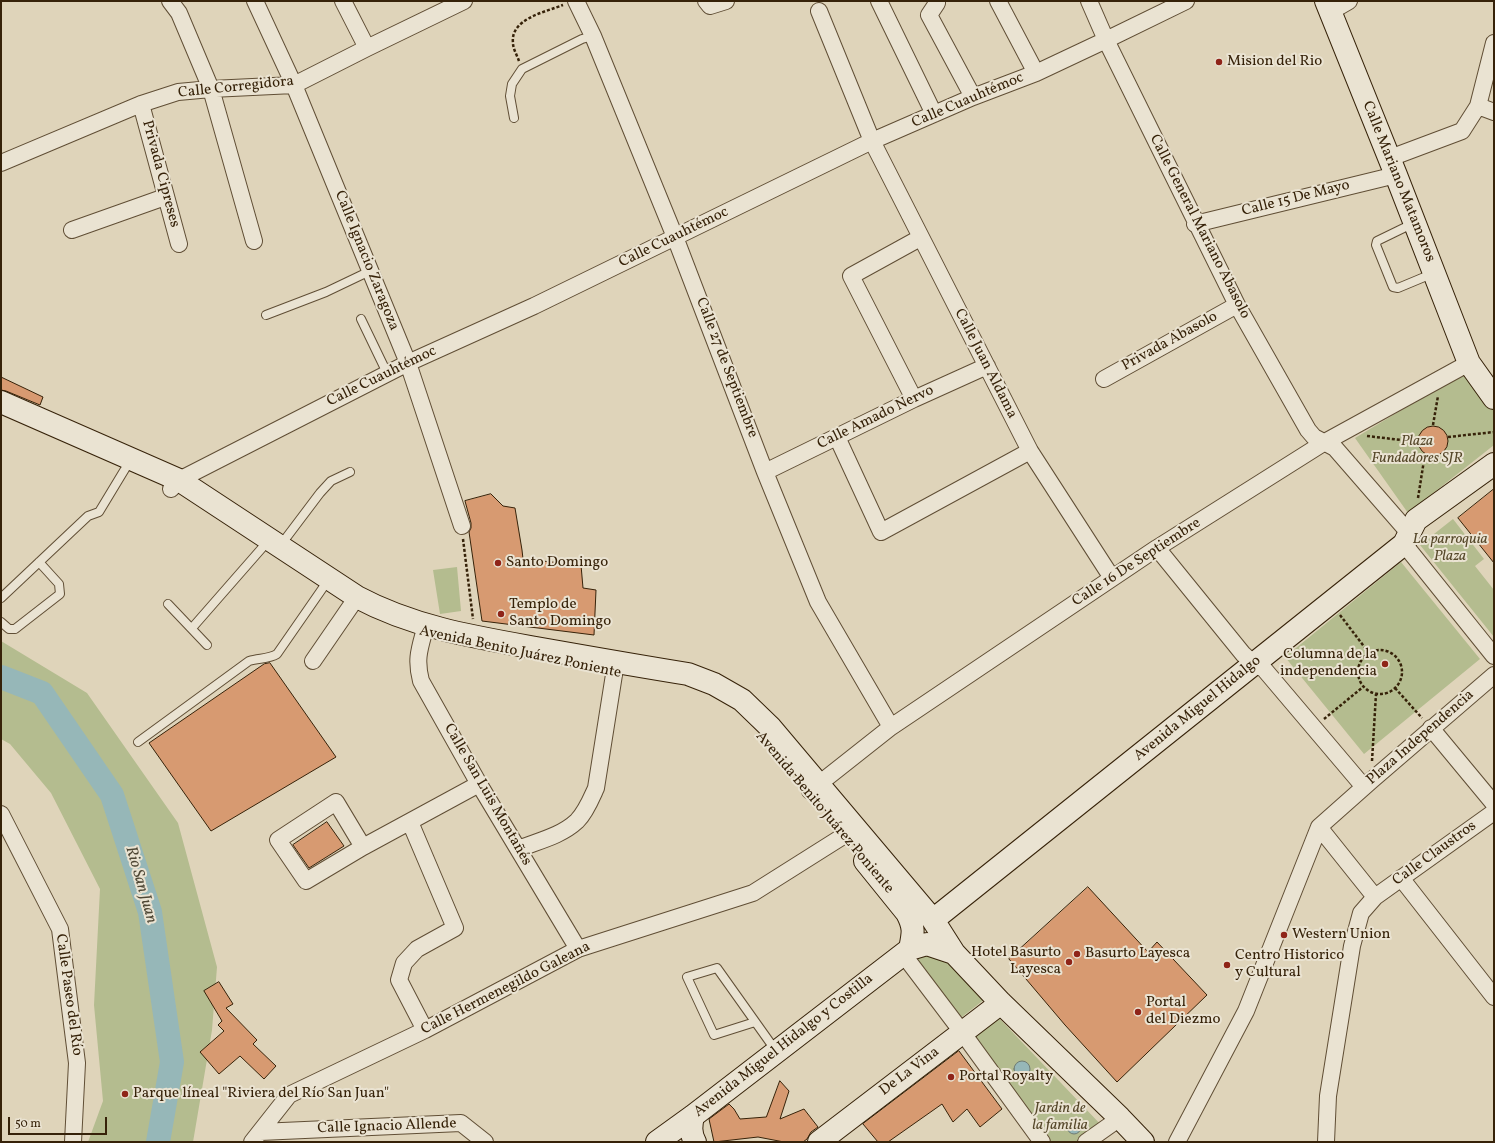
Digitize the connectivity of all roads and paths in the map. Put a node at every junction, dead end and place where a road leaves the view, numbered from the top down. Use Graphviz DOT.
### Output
graph roads {
  1 [pos="170,1"];
  2 [pos="255,1"];
  3 [pos="343,1"];
  4 [pos="464,1"];
  5 [pos="706,1"];
  6 [pos="726,1"];
  7 [pos="879,1"];
  8 [pos="936,1"];
  9 [pos="998,1"];
  10 [pos="1089,1"];
  11 [pos="1186,1"];
  12 [pos="571,2"];
  13 [pos="1335,5"];
  14 [pos="819,11"];
  15 [pos="592,36"];
  16 [pos="1106,40"];
  17 [pos="1494,43"];
  18 [pos="367,48"];
  19 [pos="522,69"];
  20 [pos="1036,72"];
  21 [pos="294,85"];
  22 [pos="211,89"];
  23 [pos="973,97"];
  24 [pos="141,104"];
  25 [pos="1478,106"];
  26 [pos="1494,112"];
  27 [pos="934,114"];
  28 [pos="514,118"];
  29 [pos="872,141"];
  30 [pos="1,163"];
  31 [pos="1393,167"];
  32 [pos="165,197"];
  33 [pos="1415,223"];
  34 [pos="1195,224"];
  35 [pos="72,230"];
  36 [pos="675,237"];
  37 [pos="920,238"];
  38 [pos="254,241"];
  39 [pos="179,244"];
  40 [pos="370,271"];
  41 [pos="1434,273"];
  42 [pos="1236,305"];
  43 [pos="266,315"];
  44 [pos="361,319"];
  45 [pos="408,363"];
  46 [pos="1469,364"];
  47 [pos="987,366"];
  48 [pos="387,373"];
  49 [pos="1442,378"];
  50 [pos="1104,379"];
  51 [pos="1494,398"];
  52 [pos="914,399"];
  53 [pos="1,402"];
  54 [pos="1,416"];
  55 [pos="1433,425"];
  56 [pos="1494,432"];
  57 [pos="1341,433"];
  58 [pos="837,437"];
  59 [pos="1448,437"];
  60 [pos="1325,442"];
  61 [pos="1418,442"];
  62 [pos="1030,451"];
  63 [pos="1425,454"];
  64 [pos="128,464"];
  65 [pos="1494,464"];
  66 [pos="350,472"];
  67 [pos="765,472"];
  68 [pos="175,484"];
  69 [pos="462,526"];
  70 [pos="1410,533"];
  71 [pos="271,547"];
  72 [pos="1157,548"];
  73 [pos="39,562"];
  74 [pos="1112,578"];
  75 [pos="327,583"];
  76 [pos="1,598"];
  77 [pos="355,600"];
  78 [pos="1332,603"];
  79 [pos="168,604"];
  80 [pos="1,622"];
  81 [pos="192,628"];
  82 [pos="425,630"];
  83 [pos="475,637"];
  84 [pos="207,645"];
  85 [pos="1369,653"];
  86 [pos="1494,656"];
  87 [pos="313,661"];
  88 [pos="1259,666"];
  89 [pos="615,667"];
  90 [pos="1359,671"];
  91 [pos="1494,675"];
  92 [pos="1364,687"];
  93 [pos="1396,688"];
  94 [pos="1376,694"];
  95 [pos="891,727"];
  96 [pos="1313,728"];
  97 [pos="1431,728"];
  98 [pos="138,742"];
  99 [pos="1368,783"];
  100 [pos="479,784"];
  101 [pos="815,788"];
  102 [pos="1494,804"];
  103 [pos="1494,812"];
  104 [pos="1,814"];
  105 [pos="410,822"];
  106 [pos="1319,827"];
  107 [pos="850,832"];
  108 [pos="364,847"];
  109 [pos="518,849"];
  110 [pos="1402,878"];
  111 [pos="887,890"];
  112 [pos="1375,897"];
  113 [pos="934,920"];
  114 [pos="578,949"];
  115 [pos="907,952"];
  116 [pos="954,952"];
  117 [pos="1494,997"];
  118 [pos="1001,1003"];
  119 [pos="755,1022"];
  120 [pos="425,1030"];
  121 [pos="962,1032"];
  122 [pos="776,1052"];
  123 [pos="693,1116"];
  124 [pos="1120,1118"];
  125 [pos="256,1137"];
  126 [pos="73,1142"];
  127 [pos="485,1142"];
  128 [pos="657,1142"];
  129 [pos="695,1142"];
  130 [pos="818,1142"];
  131 [pos="1042,1142"];
  132 [pos="1086,1142"];
  133 [pos="1143,1142"];
  134 [pos="1177,1142"];
  135 [pos="1326,1142"];
  1 -- 22 [label="street"];
  2 -- 21 [label="street, Calle Ignacio Zaragoza"];
  3 -- 18 [label="street"];
  4 -- 18 [label="street, Calle Corregidora"];
  5 -- 6 [label="street"];
  7 -- 27 [label="street"];
  8 -- 23 [label="street"];
  9 -- 20 [label="street"];
  10 -- 16 [label="street, Calle General Mariano Abasolo"];
  11 -- 16 [label="street, Calle Cuauhtémoc"];
  12 -- 15 [label="street, Calle 27 de Septiembre"];
  12 -- 19 [label="path"];
  13 -- 31 [label="main road, Calle Mariano Matamoros"];
  14 -- 29 [label="street, Calle Juan Aldama"];
  15 -- 19 [label="lane"];
  15 -- 36 [label="street, Calle 27 de Septiembre"];
  16 -- 20 [label="street, Calle Cuauhtémoc"];
  16 -- 34 [label="street, Calle General Mariano Abasolo"];
  17 -- 25 [label="street, Calle 15 De Mayo"];
  18 -- 21 [label="street, Calle Corregidora"];
  19 -- 28 [label="lane"];
  20 -- 23 [label="street, Calle Cuauhtémoc"];
  21 -- 22 [label="street, Calle Corregidora"];
  21 -- 40 [label="street, Calle Ignacio Zaragoza"];
  22 -- 24 [label="street, Calle Corregidora"];
  22 -- 38 [label="street"];
  23 -- 27 [label="street, Calle Cuauhtémoc"];
  24 -- 30 [label="street, Calle Corregidora"];
  24 -- 32 [label="street, Privada Cipreses"];
  25 -- 26 [label="street"];
  25 -- 31 [label="street, Calle 15 De Mayo"];
  27 -- 29 [label="street, Calle Cuauhtémoc"];
  29 -- 36 [label="street, Calle Cuauhtémoc"];
  29 -- 37 [label="street, Calle Juan Aldama"];
  31 -- 33 [label="main road, Calle Mariano Matamoros"];
  31 -- 34 [label="street, Calle 15 De Mayo"];
  32 -- 35 [label="street"];
  32 -- 39 [label="street, Privada Cipreses"];
  33 -- 41 [label="main road, Calle Mariano Matamoros"];
  33 -- 41 [label="lane"];
  34 -- 42 [label="street, Calle General Mariano Abasolo"];
  36 -- 45 [label="street, Calle Cuauhtémoc"];
  36 -- 67 [label="street, Calle 27 de Septiembre"];
  37 -- 47 [label="street, Calle Juan Aldama"];
  37 -- 52 [label="street"];
  40 -- 43 [label="lane"];
  40 -- 45 [label="street, Calle Ignacio Zaragoza"];
  41 -- 46 [label="main road, Calle Mariano Matamoros"];
  42 -- 50 [label="street, Privada Abasolo"];
  42 -- 60 [label="street, Calle General Mariano Abasolo"];
  44 -- 48 [label="lane"];
  45 -- 48 [label="street, Calle Cuauhtémoc"];
  45 -- 69 [label="street, Calle Ignacio Zaragoza"];
  46 -- 49 [label="street, Calle 16 De Septiembre"];
  46 -- 51 [label="main road, Calle Mariano Matamoros"];
  47 -- 52 [label="street, Calle Amado Nervo"];
  47 -- 62 [label="street, Calle Juan Aldama"];
  48 -- 68 [label="street, Calle Cuauhtémoc"];
  49 -- 55 [label="path"];
  49 -- 57 [label="street, Calle 16 De Septiembre"];
  52 -- 58 [label="street, Calle Amado Nervo"];
  53 -- 64 [label="main road, Avenida Benito Juárez Poniente"];
  54 -- 64 [label="main road, Avenida Benito Juárez Poniente"];
  56 -- 59 [label="path"];
  57 -- 60 [label="street, Calle 16 De Septiembre"];
  57 -- 61 [label="path"];
  58 -- 62 [label="street"];
  58 -- 67 [label="street, Calle Amado Nervo"];
  60 -- 70 [label="street"];
  60 -- 72 [label="street, Calle 16 De Septiembre"];
  62 -- 74 [label="street, Calle Juan Aldama"];
  63 -- 70 [label="path"];
  64 -- 68 [label="main road, Avenida Benito Juárez Poniente"];
  64 -- 73 [label="lane"];
  65 -- 70 [label="main road, Avenida Miguel Hidalgo"];
  66 -- 71 [label="lane"];
  67 -- 95 [label="street, Calle 27 de Septiembre"];
  68 -- 71 [label="main road, Avenida Benito Juárez Poniente"];
  69 -- 83 [label="path"];
  70 -- 78 [label="main road, Avenida Miguel Hidalgo"];
  70 -- 86 [label="street"];
  71 -- 75 [label="main road, Avenida Benito Juárez Poniente"];
  71 -- 81 [label="lane"];
  72 -- 74 [label="street, Calle 16 De Septiembre"];
  72 -- 88 [label="street, Plaza Independencia"];
  73 -- 76 [label="lane"];
  73 -- 80 [label="lane"];
  74 -- 95 [label="street, Calle 16 De Septiembre"];
  75 -- 77 [label="main road, Avenida Benito Juárez Poniente"];
  75 -- 98 [label="lane"];
  77 -- 82 [label="main road, Avenida Benito Juárez Poniente"];
  77 -- 87 [label="street"];
  78 -- 85 [label="path"];
  78 -- 88 [label="main road, Avenida Miguel Hidalgo"];
  79 -- 81 [label="lane"];
  81 -- 84 [label="lane"];
  82 -- 83 [label="main road, Avenida Benito Juárez Poniente"];
  82 -- 89 [label="main road, Avenida Benito Juárez Poniente"];
  82 -- 100 [label="street, Calle San Luis Montañés"];
  83 -- 89 [label="main road, Avenida Benito Juárez Poniente"];
  85 -- 90 [label="path"];
  85 -- 93 [label="path"];
  88 -- 90 [label="path"];
  88 -- 96 [label="street, Plaza Independencia"];
  88 -- 113 [label="main road, Avenida Miguel Hidalgo"];
  89 -- 101 [label="main road, Avenida Benito Juárez Poniente"];
  89 -- 109 [label="street"];
  90 -- 92 [label="path"];
  91 -- 97 [label="street, Plaza Independencia"];
  92 -- 94 [label="path"];
  92 -- 96 [label="path"];
  93 -- 94 [label="path"];
  93 -- 97 [label="path"];
  94 -- 99 [label="path"];
  95 -- 101 [label="street, Calle 16 De Septiembre"];
  96 -- 99 [label="street, Plaza Independencia"];
  97 -- 99 [label="street, Plaza Independencia"];
  97 -- 102 [label="street"];
  99 -- 106 [label="street"];
  100 -- 105 [label="street"];
  100 -- 109 [label="street, Calle San Luis Montañés"];
  101 -- 107 [label="main road, Avenida Benito Juárez Poniente"];
  103 -- 110 [label="street, Calle Claustros"];
  104 -- 126 [label="street, Calle Paseo del Río"];
  105 -- 108 [label="street"];
  105 -- 120 [label="street"];
  106 -- 112 [label="street"];
  106 -- 134 [label="street"];
  107 -- 111 [label="main road, Avenida Benito Juárez Poniente"];
  107 -- 113 [label="main road, Avenida Benito Juárez Poniente"];
  107 -- 114 [label="street, Calle Hermenegildo Galeana"];
  108 -- 108 [label="street"];
  109 -- 114 [label="street, Calle San Luis Montañés"];
  110 -- 112 [label="street, Calle Claustros"];
  110 -- 117 [label="street"];
  111 -- 113 [label="main road"];
  111 -- 115 [label="main road, Avenida Benito Juárez Poniente"];
  112 -- 135 [label="street, Calle Claustros"];
  113 -- 116 [label="main road, Avenida Benito Juárez Poniente"];
  114 -- 120 [label="street, Calle Hermenegildo Galeana"];
  115 -- 116 [label="main road"];
  115 -- 121 [label="street"];
  115 -- 122 [label="main road, Avenida Miguel Hidalgo y Costilla"];
  116 -- 118 [label="main road, Avenida Benito Juárez Poniente"];
  118 -- 121 [label="main road, De La Vina"];
  118 -- 124 [label="main road, Avenida Benito Juárez Poniente"];
  119 -- 119 [label="lane"];
  119 -- 122 [label="lane"];
  120 -- 125 [label="street, Calle Hermenegildo Galeana"];
  121 -- 130 [label="main road, De La Vina"];
  121 -- 131 [label="street"];
  122 -- 123 [label="main road, Avenida Miguel Hidalgo y Costilla"];
  123 -- 128 [label="main road, Avenida Miguel Hidalgo y Costilla"];
  123 -- 129 [label="main road"];
  124 -- 132 [label="street"];
  124 -- 133 [label="main road, Avenida Benito Juárez Poniente"];
  125 -- 127 [label="street, Calle Ignacio Allende"];
}
